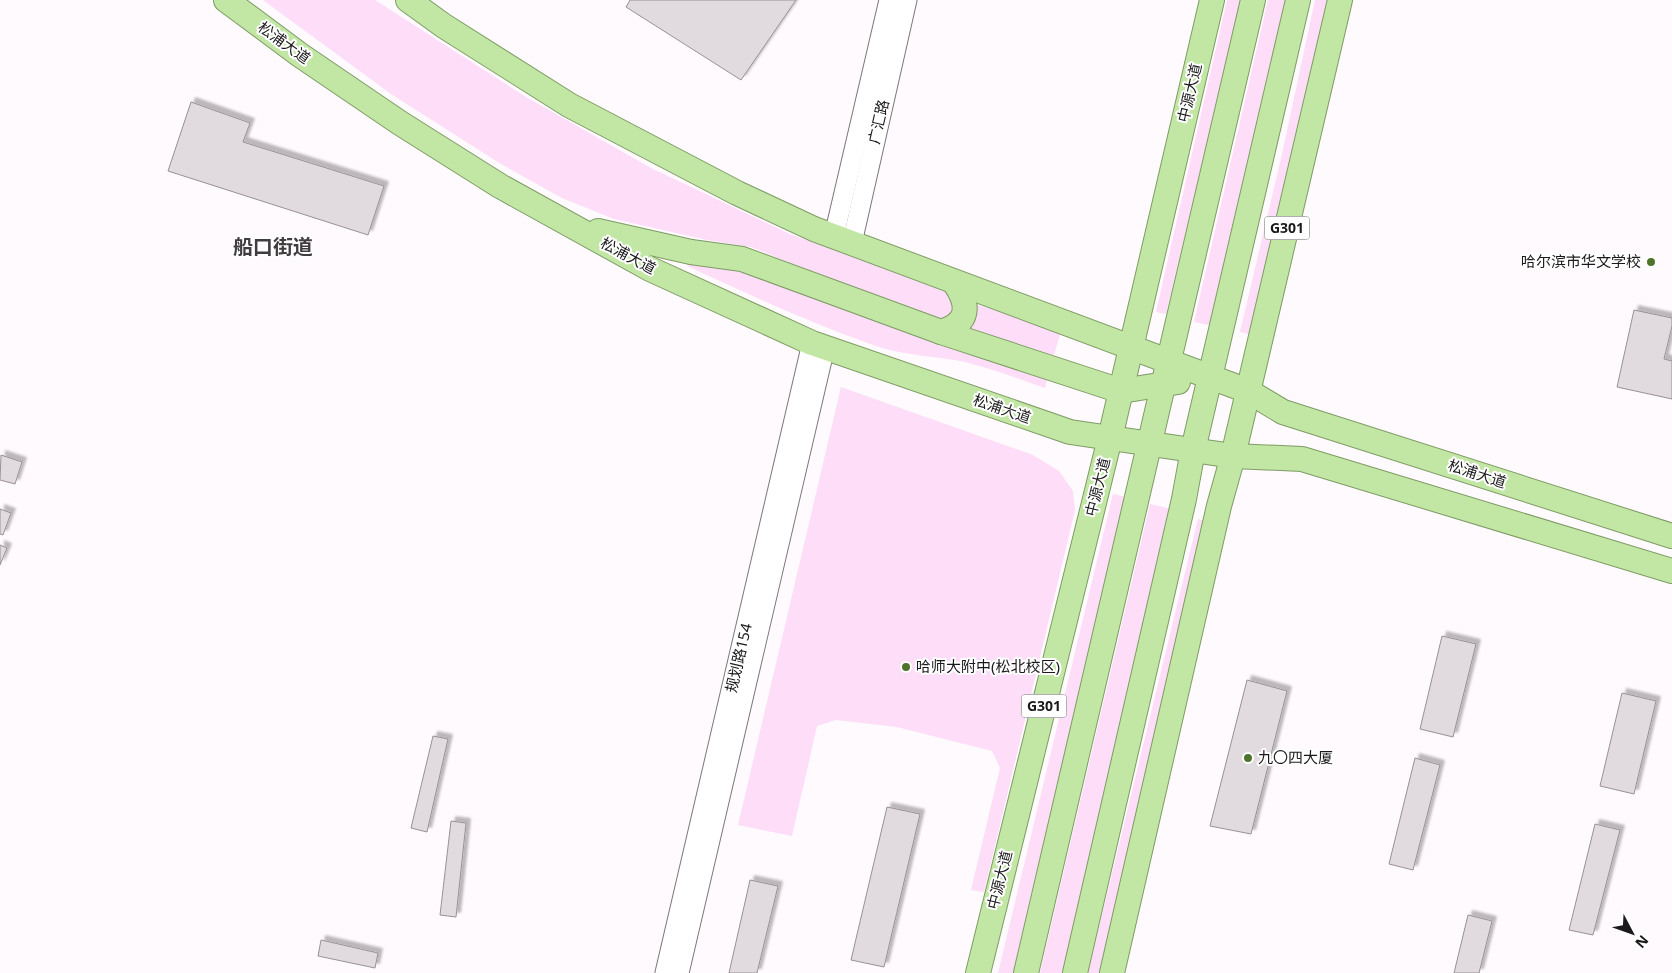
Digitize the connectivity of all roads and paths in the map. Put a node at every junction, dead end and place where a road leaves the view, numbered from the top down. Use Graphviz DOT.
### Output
graph roads {
  1 [pos="226,0"];
  2 [pos="408,0"];
  3 [pos="888,0"];
  4 [pos="907,0"];
  5 [pos="1212,0"];
  6 [pos="1253,0"];
  7 [pos="1298,0"];
  8 [pos="1340,0"];
  9 [pos="569,224"];
  10 [pos="843,240"];
  11 [pos="954,282"];
  12 [pos="941,332"];
  13 [pos="819,345"];
  14 [pos="1131,348"];
  15 [pos="1166,373"];
  16 [pos="1211,378"];
  17 [pos="1121,391"];
  18 [pos="1248,391"];
  19 [pos="1110,438"];
  20 [pos="1149,444"];
  21 [pos="1193,450"];
  22 [pos="1233,456"];
  23 [pos="1672,536"];
  24 [pos="1672,571"];
  25 [pos="665,973"];
  26 [pos="679,973"];
  27 [pos="978,973"];
  28 [pos="1026,973"];
  29 [pos="1075,973"];
  30 [pos="1112,973"];
  1 -- 9 [label="highway, 松浦大道"];
  2 -- 10 [label="highway"];
  3 -- 10 [label="street, 广汇路"];
  4 -- 10 [label="street, 广汇路"];
  5 -- 14 [label="highway, 中源大道 / G301"];
  6 -- 15 [label="highway"];
  7 -- 16 [label="highway"];
  8 -- 18 [label="highway, G301"];
  9 -- 12 [label="highway"];
  9 -- 13 [label="highway, 松浦大道"];
  10 -- 11 [label="highway"];
  11 -- 12 [label="highway"];
  11 -- 14 [label="highway, 松浦大道"];
  12 -- 17 [label="highway"];
  13 -- 19 [label="highway, 松浦大道"];
  13 -- 25 [label="street, 规划路154"];
  13 -- 26 [label="street"];
  14 -- 15 [label="highway, 松浦大道"];
  14 -- 17 [label="highway, 中源大道 / G301"];
  15 -- 16 [label="highway, 松浦大道"];
  15 -- 17 [label="highway"];
  15 -- 20 [label="highway"];
  16 -- 18 [label="highway, 松浦大道"];
  16 -- 21 [label="highway"];
  17 -- 19 [label="highway, 中源大道 / G301"];
  18 -- 22 [label="highway, G301"];
  18 -- 23 [label="highway, 松浦大道"];
  19 -- 20 [label="highway, 松浦大道"];
  19 -- 27 [label="highway, 中源大道 / G301"];
  20 -- 21 [label="highway, 松浦大道"];
  20 -- 28 [label="highway"];
  21 -- 22 [label="highway, 松浦大道"];
  21 -- 29 [label="highway"];
  22 -- 24 [label="highway, 松浦大道"];
  22 -- 30 [label="highway, G301"];
}
